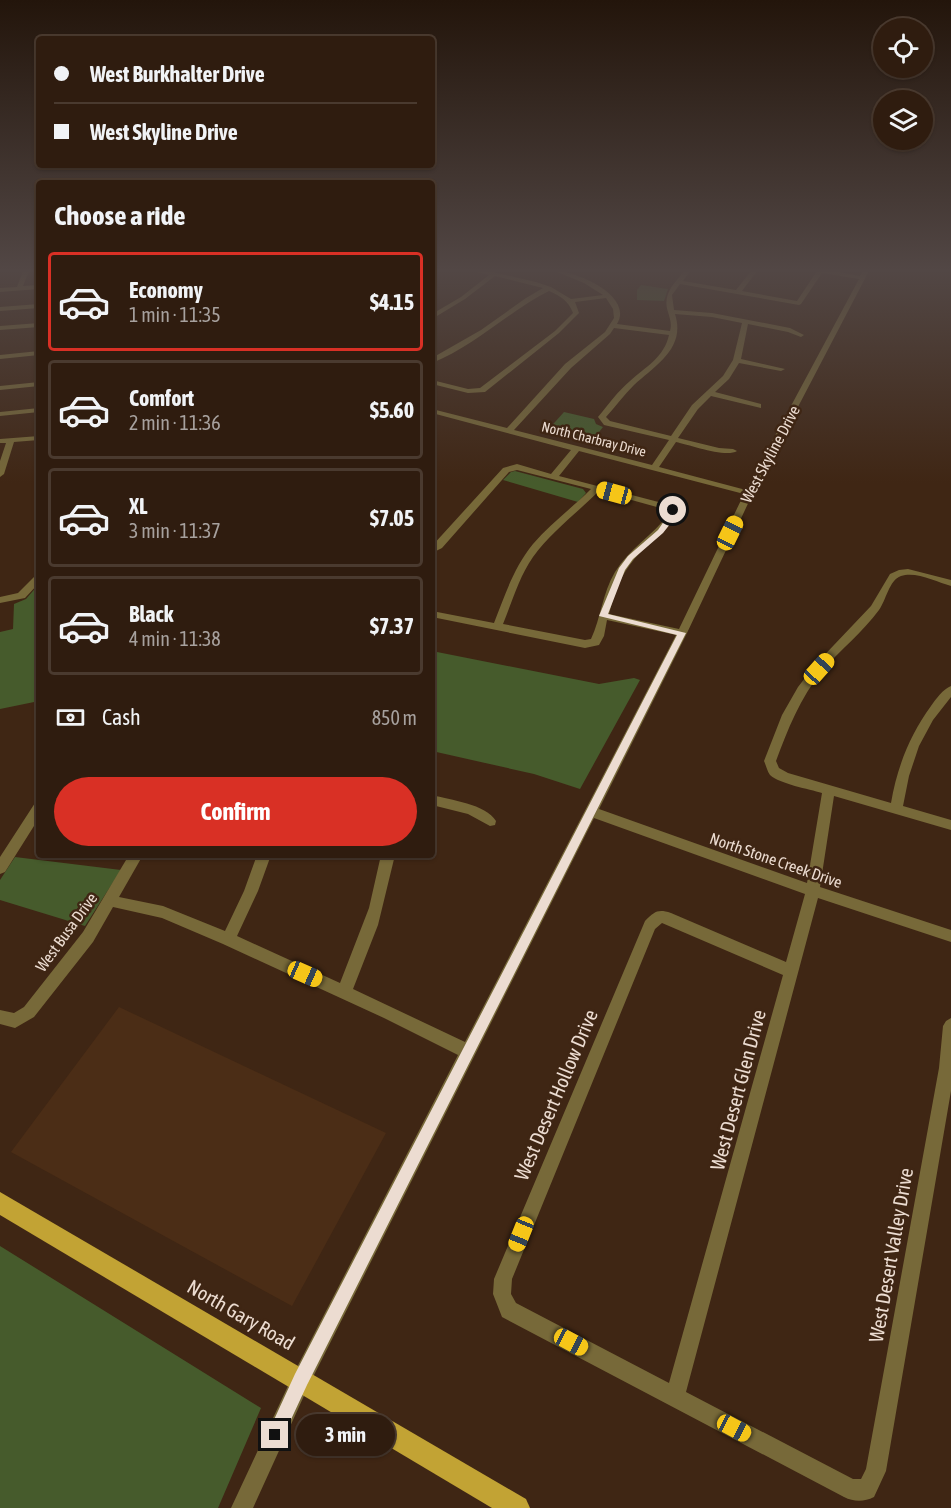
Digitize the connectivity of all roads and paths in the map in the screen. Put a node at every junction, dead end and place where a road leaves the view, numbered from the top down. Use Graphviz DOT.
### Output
graph roads {
  1 [pos="465,341"];
  2 [pos="544,341"];
  3 [pos="596,341"];
  4 [pos="670,341"];
  5 [pos="741,341"];
  6 [pos="829,341"];
  7 [pos="36,353"];
  8 [pos="0,357"];
  9 [pos="435,359"];
  10 [pos="737,360"];
  11 [pos="781,369"];
  12 [pos="435,383"];
  13 [pos="36,384"];
  14 [pos="0,388"];
  15 [pos="710,393"];
  16 [pos="758,406"];
  17 [pos="36,410"];
  18 [pos="435,412"];
  19 [pos="0,414"];
  20 [pos="508,431"];
  21 [pos="36,438"];
  22 [pos="673,439"];
  23 [pos="11,440"];
  24 [pos="0,441"];
  25 [pos="577,448"];
  26 [pos="733,451"];
  27 [pos="654,468"];
  28 [pos="0,474"];
  29 [pos="553,477"];
  30 [pos="597,488"];
  31 [pos="749,493"];
  32 [pos="435,548"];
  33 [pos="36,580"];
  34 [pos="951,583"];
  35 [pos="0,600"];
  36 [pos="435,615"];
  37 [pos="603,616"];
  38 [pos="497,627"];
  39 [pos="682,633"];
  40 [pos="951,690"];
  41 [pos="829,791"];
  42 [pos="435,801"];
  43 [pos="896,810"];
  44 [pos="36,812"];
  45 [pos="591,812"];
  46 [pos="490,821"];
  47 [pos="951,825"];
  48 [pos="134,858"];
  49 [pos="263,858"];
  50 [pos="387,858"];
  51 [pos="0,868"];
  52 [pos="813,890"];
  53 [pos="111,900"];
  54 [pos="951,936"];
  55 [pos="228,939"];
  56 [pos="792,972"];
  57 [pos="344,992"];
  58 [pos="8,1019"];
  59 [pos="951,1026"];
  60 [pos="468,1052"];
  61 [pos="0,1203"];
  62 [pos="301,1380"];
  63 [pos="675,1397"];
  64 [pos="242,1508"];
  65 [pos="517,1508"];
  1 -- 9 [label="street"];
  2 -- 12 [label="street"];
  3 -- 20 [label="street"];
  4 -- 22 [label="street"];
  5 -- 10 [label="street"];
  6 -- 31 [label="street, West Skyline Drive"];
  7 -- 8 [label="street"];
  10 -- 11 [label="street"];
  10 -- 15 [label="street"];
  13 -- 14 [label="street"];
  15 -- 16 [label="street"];
  15 -- 22 [label="street"];
  17 -- 19 [label="street"];
  18 -- 20 [label="street, North Charbray Drive"];
  20 -- 25 [label="street, North Charbray Drive"];
  21 -- 23 [label="street"];
  22 -- 26 [label="street"];
  22 -- 27 [label="street"];
  23 -- 24 [label="street"];
  23 -- 28 [label="street"];
  25 -- 27 [label="street, North Charbray Drive"];
  25 -- 29 [label="street"];
  27 -- 31 [label="street, North Charbray Drive"];
  29 -- 30 [label="street"];
  29 -- 32 [label="street"];
  30 -- 37 [label="street"];
  30 -- 38 [label="street"];
  31 -- 39 [label="street, West Skyline Drive"];
  33 -- 35 [label="street"];
  34 -- 41 [label="street"];
  36 -- 38 [label="street"];
  37 -- 38 [label="street"];
  37 -- 39 [label="street"];
  39 -- 45 [label="street, West Skyline Drive"];
  40 -- 43 [label="street"];
  41 -- 43 [label="street"];
  41 -- 52 [label="street, West Desert Glen Drive"];
  42 -- 46 [label="street"];
  43 -- 47 [label="street"];
  44 -- 51 [label="street"];
  45 -- 52 [label="street, North Stone Creek Drive"];
  45 -- 60 [label="street, West Skyline Drive"];
  48 -- 53 [label="street, West Busa Drive"];
  49 -- 55 [label="street"];
  50 -- 57 [label="street"];
  52 -- 54 [label="street, North Stone Creek Drive"];
  52 -- 56 [label="street, West Desert Glen Drive"];
  53 -- 55 [label="street"];
  53 -- 58 [label="street, West Busa Drive"];
  55 -- 57 [label="street"];
  56 -- 63 [label="street, West Desert Glen Drive"];
  56 -- 63 [label="street, West Desert Hollow Drive"];
  57 -- 60 [label="street"];
  59 -- 63 [label="street, West Desert Valley Drive"];
  60 -- 62 [label="street, West Skyline Drive"];
  61 -- 62 [label="main road, North Gary Road"];
  62 -- 64 [label="street, West Skyline Drive"];
  62 -- 65 [label="main road, North Gary Road"];
}
